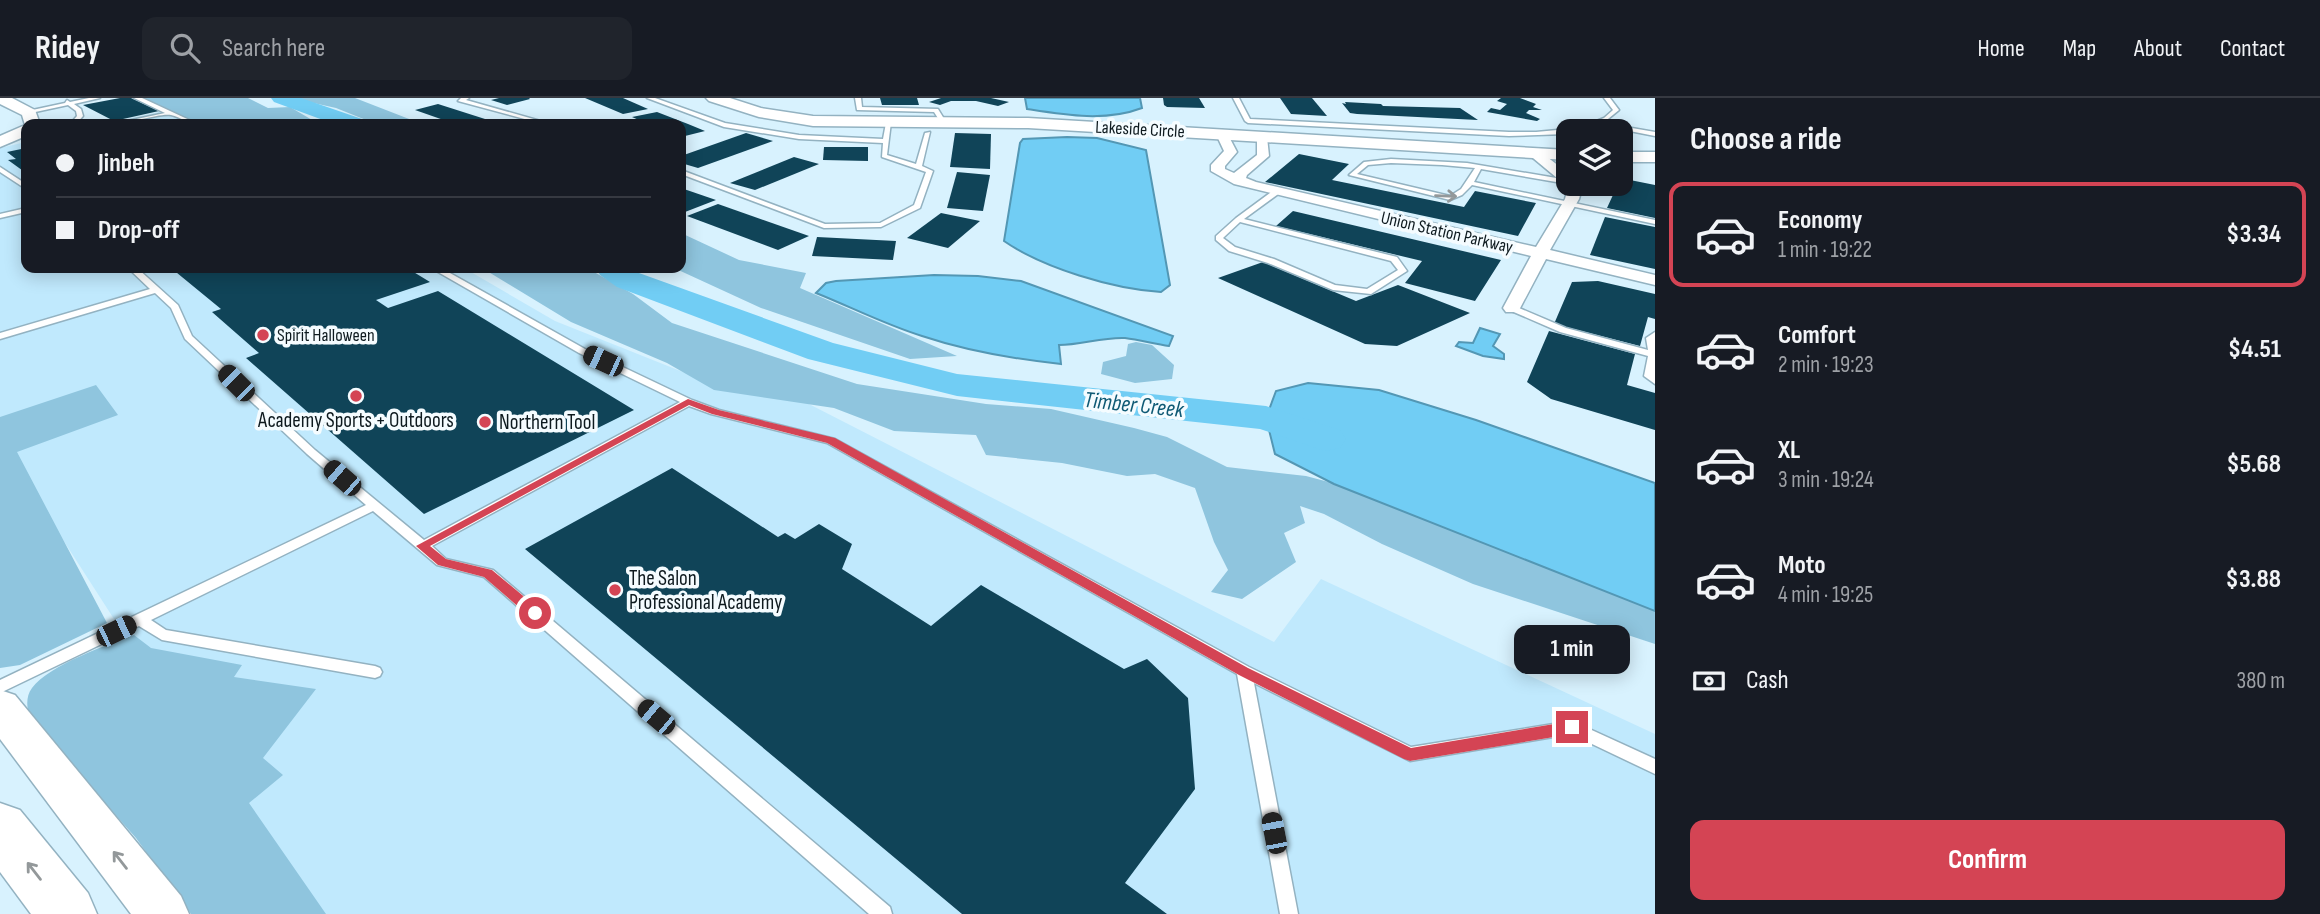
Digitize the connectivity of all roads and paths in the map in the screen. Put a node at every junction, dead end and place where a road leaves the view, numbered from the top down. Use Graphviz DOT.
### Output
graph roads {
  1 [pos="57,98"];
  2 [pos="97,98"];
  3 [pos="137,98"];
  4 [pos="467,98"];
  5 [pos="650,98"];
  6 [pos="714,98"];
  7 [pos="849,98"];
  8 [pos="1236,98"];
  9 [pos="1607,98"];
  10 [pos="858,99"];
  11 [pos="69,103"];
  12 [pos="172,113"];
  13 [pos="18,118"];
  14 [pos="78,119"];
  15 [pos="141,119"];
  16 [pos="185,119"];
  17 [pos="533,119"];
  18 [pos="1606,119"];
  19 [pos="943,122"];
  20 [pos="889,124"];
  21 [pos="1633,130"];
  22 [pos="1556,131"];
  23 [pos="928,133"];
  24 [pos="1223,134"];
  25 [pos="1655,134"];
  26 [pos="1261,136"];
  27 [pos="886,141"];
  28 [pos="0,142"];
  29 [pos="1533,153"];
  30 [pos="1556,156"];
  31 [pos="1655,157"];
  32 [pos="1633,158"];
  33 [pos="918,167"];
  34 [pos="1479,167"];
  35 [pos="0,169"];
  36 [pos="1556,171"];
  37 [pos="686,174"];
  38 [pos="1473,179"];
  39 [pos="1556,179"];
  40 [pos="1240,181"];
  41 [pos="21,184"];
  42 [pos="1277,192"];
  43 [pos="1572,196"];
  44 [pos="1569,203"];
  45 [pos="21,211"];
  46 [pos="0,216"];
  47 [pos="1239,220"];
  48 [pos="1655,222"];
  49 [pos="1540,254"];
  50 [pos="138,273"];
  51 [pos="444,273"];
  52 [pos="1655,280"];
  53 [pos="157,290"];
  54 [pos="1512,308"];
  55 [pos="1655,335"];
  56 [pos="0,336"];
  57 [pos="1653,354"];
  58 [pos="1655,381"];
  59 [pos="688,402"];
  60 [pos="373,506"];
  61 [pos="422,546"];
  62 [pos="139,619"];
  63 [pos="1244,671"];
  64 [pos="375,672"];
  65 [pos="0,687"];
  66 [pos="0,707"];
  67 [pos="1655,768"];
  68 [pos="0,828"];
  69 [pos="67,914"];
  70 [pos="163,914"];
  71 [pos="883,914"];
  72 [pos="1289,914"];
  1 -- 11 [label="lane"];
  2 -- 11 [label="lane"];
  3 -- 12 [label="lane"];
  4 -- 17 [label="lane"];
  5 -- 27 [label="lane"];
  6 -- 20 [label="street, Lakeside Circle"];
  7 -- 10 [label="lane"];
  8 -- 22 [label="lane"];
  9 -- 18 [label="lane"];
  10 -- 19 [label="lane"];
  11 -- 13 [label="lane"];
  11 -- 14 [label="lane"];
  12 -- 15 [label="lane"];
  12 -- 16 [label="lane"];
  13 -- 28 [label="street"];
  19 -- 20 [label="street, Lakeside Circle"];
  19 -- 24 [label="street, Lakeside Circle"];
  20 -- 27 [label="lane"];
  21 -- 25 [label="lane"];
  23 -- 33 [label="lane"];
  24 -- 26 [label="street, Lakeside Circle"];
  24 -- 40 [label="street, Union Station Parkway"];
  26 -- 29 [label="street, Lakeside Circle"];
  26 -- 40 [label="street"];
  27 -- 33 [label="lane"];
  29 -- 30 [label="street, Lakeside Circle"];
  29 -- 36 [label="street"];
  31 -- 32 [label="street"];
  33 -- 37 [label="lane"];
  34 -- 38 [label="lane"];
  34 -- 38 [label="lane, one-way"];
  34 -- 39 [label="lane"];
  35 -- 41 [label="lane"];
  38 -- 44 [label="lane"];
  40 -- 42 [label="street, Union Station Parkway"];
  42 -- 47 [label="lane"];
  42 -- 49 [label="street, Union Station Parkway"];
  43 -- 44 [label="street"];
  44 -- 48 [label="lane"];
  44 -- 49 [label="street"];
  45 -- 46 [label="lane"];
  47 -- 47 [label="lane"];
  49 -- 52 [label="street, Union Station Parkway"];
  49 -- 54 [label="street"];
  50 -- 53 [label="lane"];
  51 -- 59 [label="lane"];
  53 -- 56 [label="lane"];
  53 -- 60 [label="lane"];
  54 -- 57 [label="lane"];
  55 -- 57 [label="lane"];
  57 -- 58 [label="lane"];
  59 -- 61 [label="lane"];
  59 -- 63 [label="lane"];
  60 -- 61 [label="lane"];
  60 -- 62 [label="lane"];
  61 -- 71 [label="lane"];
  62 -- 64 [label="lane"];
  62 -- 65 [label="lane"];
  63 -- 67 [label="lane"];
  63 -- 72 [label="lane"];
  70 -- 66 [label="street, one-way"];
  69 -- 68 [label="highway, one-way"];
}
